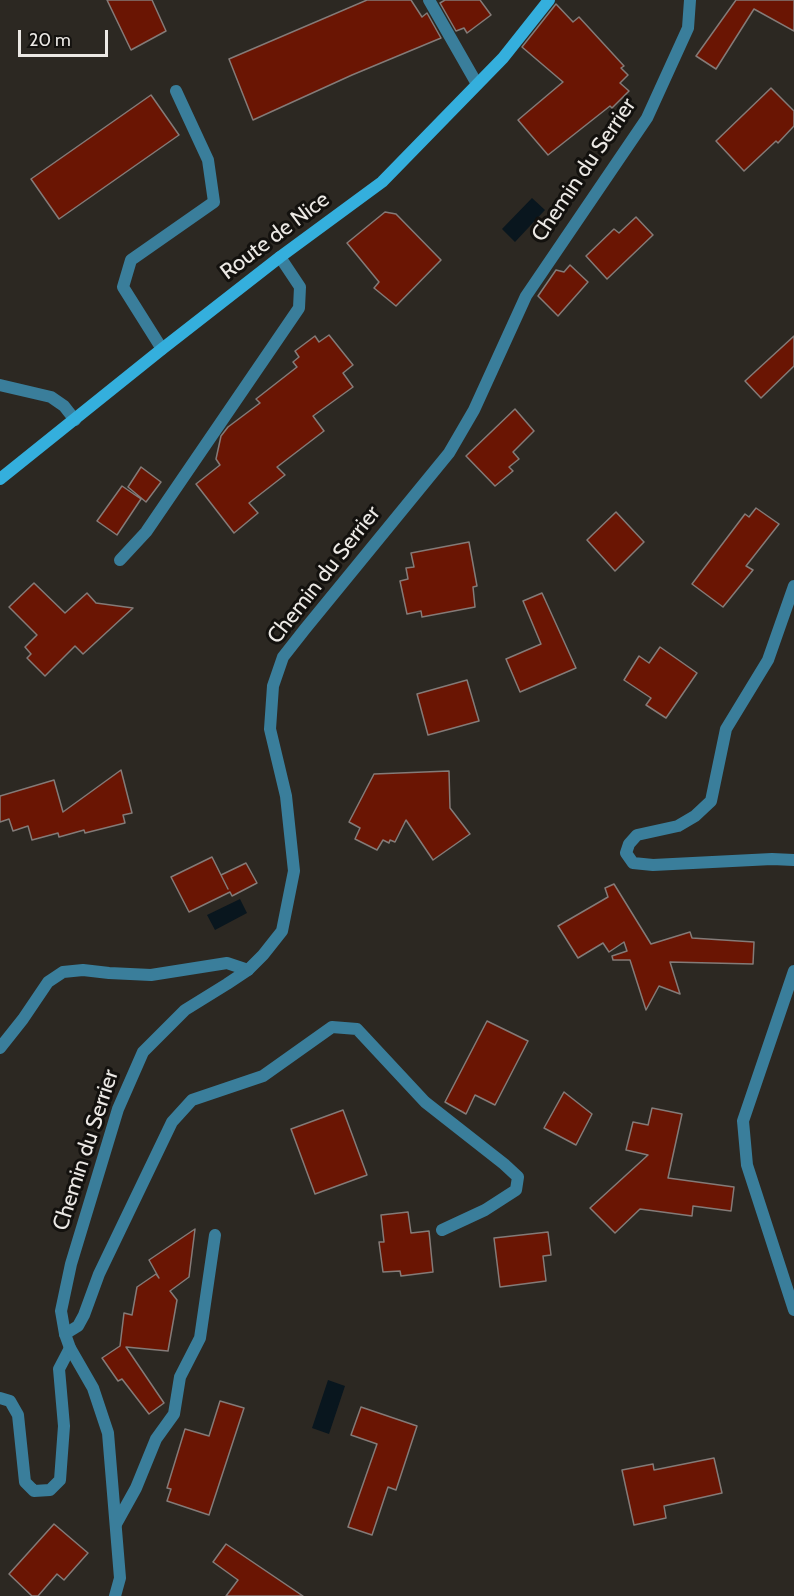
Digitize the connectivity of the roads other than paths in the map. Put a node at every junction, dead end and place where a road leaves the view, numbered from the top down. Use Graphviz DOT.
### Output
graph roads {
  1 [pos="429,0"];
  2 [pos="549,0"];
  3 [pos="690,0"];
  4 [pos="477,84"];
  5 [pos="176,92"];
  6 [pos="280,257"];
  7 [pos="162,349"];
  8 [pos="0,385"];
  9 [pos="75,420"];
  10 [pos="0,479"];
  11 [pos="120,560"];
  12 [pos="794,586"];
  13 [pos="794,860"];
  14 [pos="248,970"];
  15 [pos="794,971"];
  16 [pos="0,1048"];
  17 [pos="442,1230"];
  18 [pos="215,1235"];
  19 [pos="794,1310"];
  20 [pos="65,1334"];
  21 [pos="70,1348"];
  22 [pos="0,1398"];
  23 [pos="116,1524"];
  24 [pos="115,1596"];
  1 -- 4 [label="street"];
  2 -- 4 [label="main road, Route de Nice"];
  3 -- 14 [label="street, Chemin du Serrier"];
  4 -- 6 [label="main road, Route de Nice"];
  5 -- 7 [label="street"];
  6 -- 7 [label="main road, Route de Nice"];
  6 -- 11 [label="street"];
  7 -- 9 [label="main road, Route de Nice"];
  8 -- 9 [label="street"];
  9 -- 10 [label="main road, Route de Nice"];
  12 -- 13 [label="street"];
  14 -- 16 [label="street"];
  14 -- 20 [label="street, Chemin du Serrier"];
  15 -- 19 [label="street"];
  17 -- 20 [label="street"];
  18 -- 23 [label="street"];
  20 -- 21 [label="street, Chemin du Serrier"];
  21 -- 22 [label="street"];
  21 -- 23 [label="street, Chemin du Serrier"];
  23 -- 24 [label="street, Chemin du Serrier"];
}
